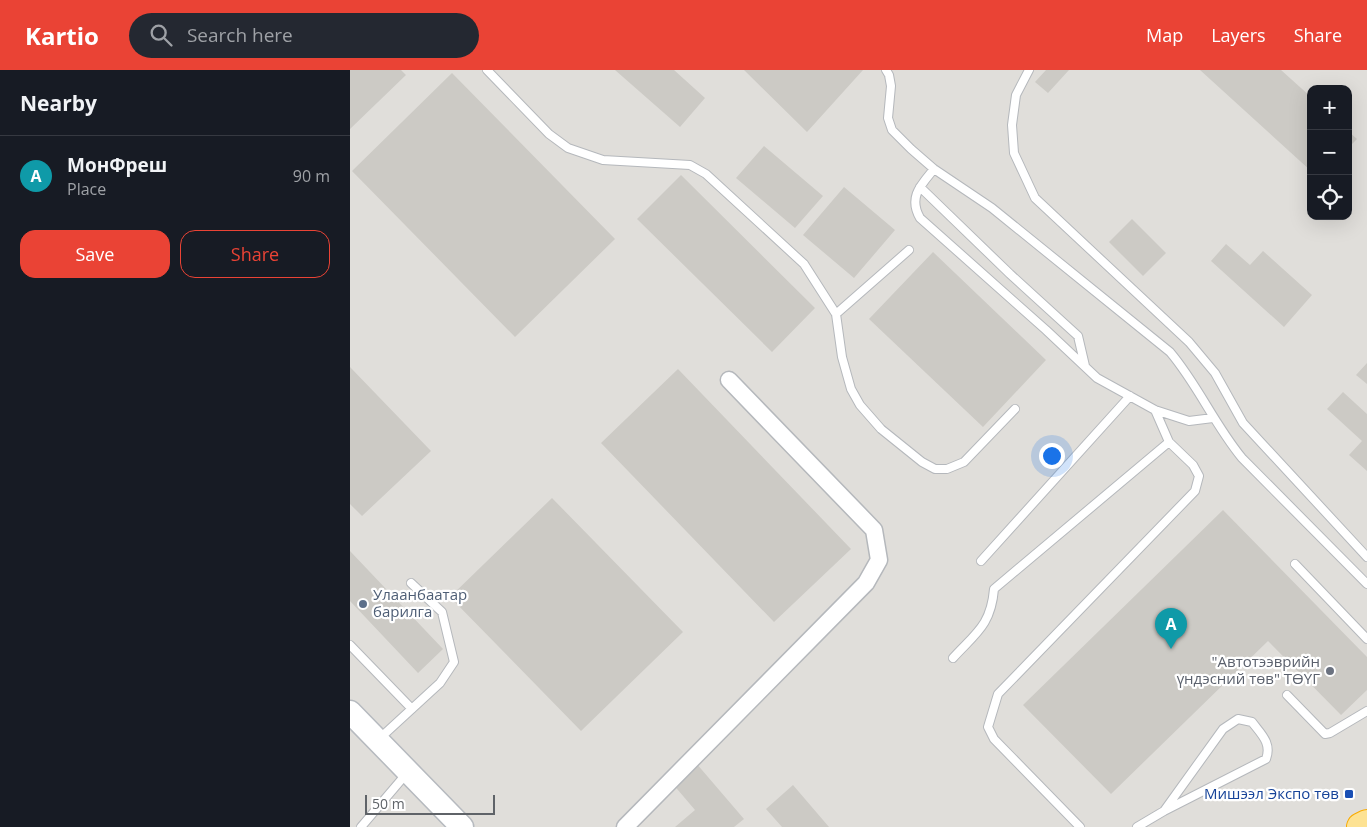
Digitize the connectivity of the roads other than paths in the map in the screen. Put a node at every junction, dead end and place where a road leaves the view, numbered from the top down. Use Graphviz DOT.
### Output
graph roads {
  1 [pos="488,70"];
  2 [pos="886,70"];
  3 [pos="1029,70"];
  4 [pos="934,170"];
  5 [pos="920,187"];
  6 [pos="909,250"];
  7 [pos="836,314"];
  8 [pos="1085,366"];
  9 [pos="729,380"];
  10 [pos="1130,396"];
  11 [pos="1015,409"];
  12 [pos="1155,410"];
  13 [pos="1213,418"];
  14 [pos="1169,442"];
  15 [pos="1367,557"];
  16 [pos="981,561"];
  17 [pos="1295,564"];
  18 [pos="411,583"];
  19 [pos="1367,584"];
  20 [pos="1367,640"];
  21 [pos="350,645"];
  22 [pos="953,658"];
  23 [pos="1287,695"];
  24 [pos="412,709"];
  25 [pos="1367,711"];
  26 [pos="350,712"];
  27 [pos="378,740"];
  28 [pos="408,771"];
  29 [pos="1164,811"];
  30 [pos="1367,824"];
  31 [pos="361,827"];
  32 [pos="462,827"];
  33 [pos="625,827"];
  34 [pos="1080,827"];
  35 [pos="1137,827"];
  36 [pos="1361,827"];
  1 -- 7 [label="lane"];
  2 -- 4 [label="lane"];
  3 -- 15 [label="lane"];
  4 -- 5 [label="lane"];
  4 -- 13 [label="lane"];
  5 -- 8 [label="lane"];
  5 -- 8 [label="lane"];
  6 -- 7 [label="lane"];
  7 -- 11 [label="lane"];
  8 -- 10 [label="lane"];
  9 -- 33 [label="street"];
  10 -- 12 [label="lane"];
  10 -- 16 [label="lane"];
  12 -- 13 [label="lane"];
  12 -- 14 [label="lane"];
  13 -- 19 [label="lane"];
  14 -- 22 [label="lane"];
  14 -- 34 [label="lane"];
  17 -- 20 [label="lane"];
  18 -- 24 [label="lane"];
  21 -- 24 [label="lane"];
  23 -- 25 [label="lane"];
  24 -- 27 [label="lane"];
  26 -- 27 [label="main road"];
  27 -- 28 [label="main road"];
  28 -- 31 [label="lane"];
  28 -- 32 [label="main road"];
  29 -- 29 [label="lane"];
  29 -- 35 [label="lane"];
  30 -- 36 [label="highway"];
}
